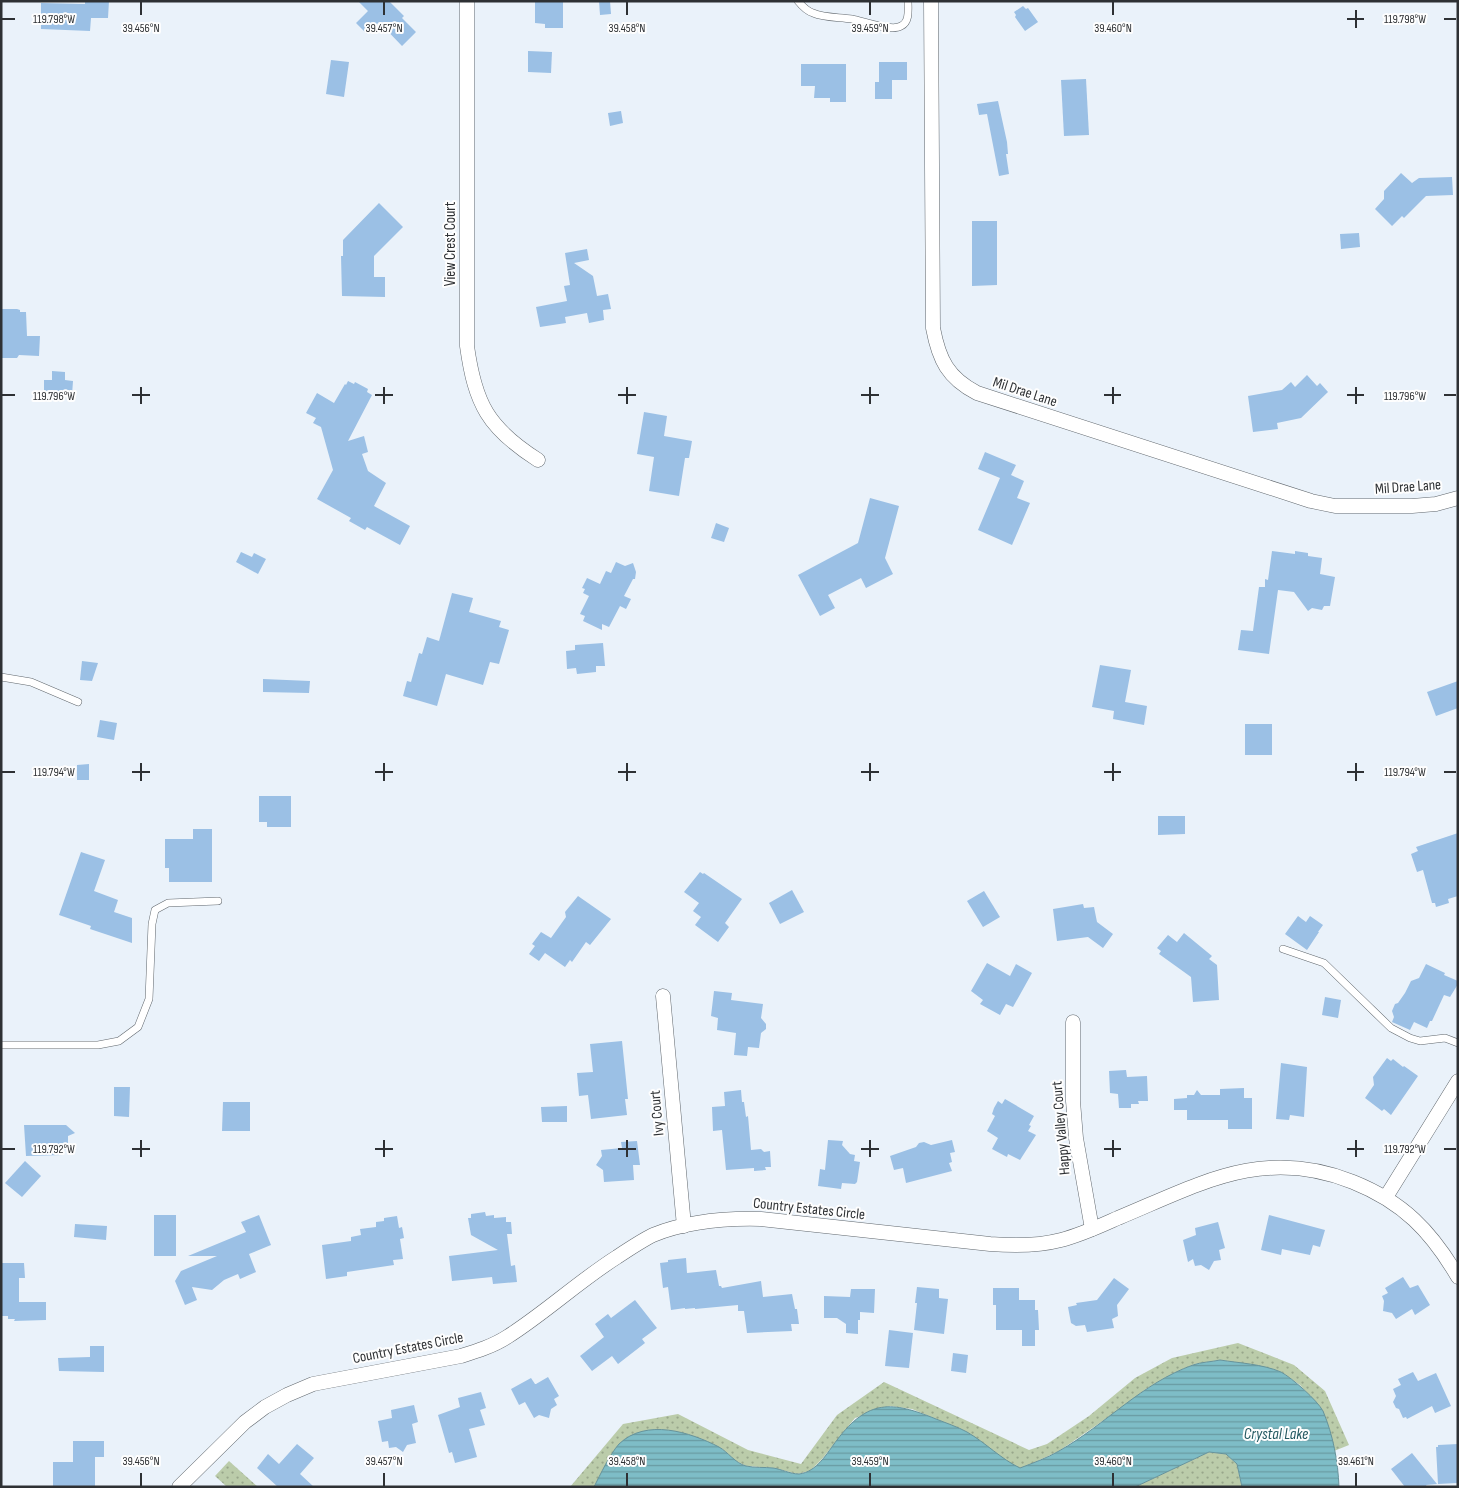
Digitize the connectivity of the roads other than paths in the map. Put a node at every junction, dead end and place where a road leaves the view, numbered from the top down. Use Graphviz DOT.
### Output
graph roads {
  1 [pos="466,1"];
  2 [pos="798,1"];
  3 [pos="908,1"];
  4 [pos="931,1"];
  5 [pos="538,460"];
  6 [pos="1458,498"];
  7 [pos="1,676"];
  8 [pos="78,702"];
  9 [pos="218,901"];
  10 [pos="1283,949"];
  11 [pos="663,996"];
  12 [pos="1073,1022"];
  13 [pos="1458,1043"];
  14 [pos="1,1045"];
  15 [pos="1458,1082"];
  16 [pos="1386,1197"];
  17 [pos="684,1226"];
  18 [pos="1092,1229"];
  19 [pos="1458,1277"];
  20 [pos="179,1487"];
  1 -- 5 [label="street, View Crest Court"];
  2 -- 3 [label="lane"];
  4 -- 6 [label="street, Mil Drae Lane"];
  7 -- 8 [label="lane"];
  9 -- 14 [label="lane"];
  10 -- 13 [label="lane"];
  11 -- 17 [label="street, Ivy Court"];
  12 -- 18 [label="street, Happy Valley Court"];
  15 -- 16 [label="street"];
  16 -- 18 [label="street, Country Estates Circle"];
  16 -- 19 [label="street, Country Estates Circle"];
  17 -- 18 [label="street, Country Estates Circle"];
  17 -- 20 [label="street, Country Estates Circle"];
}
